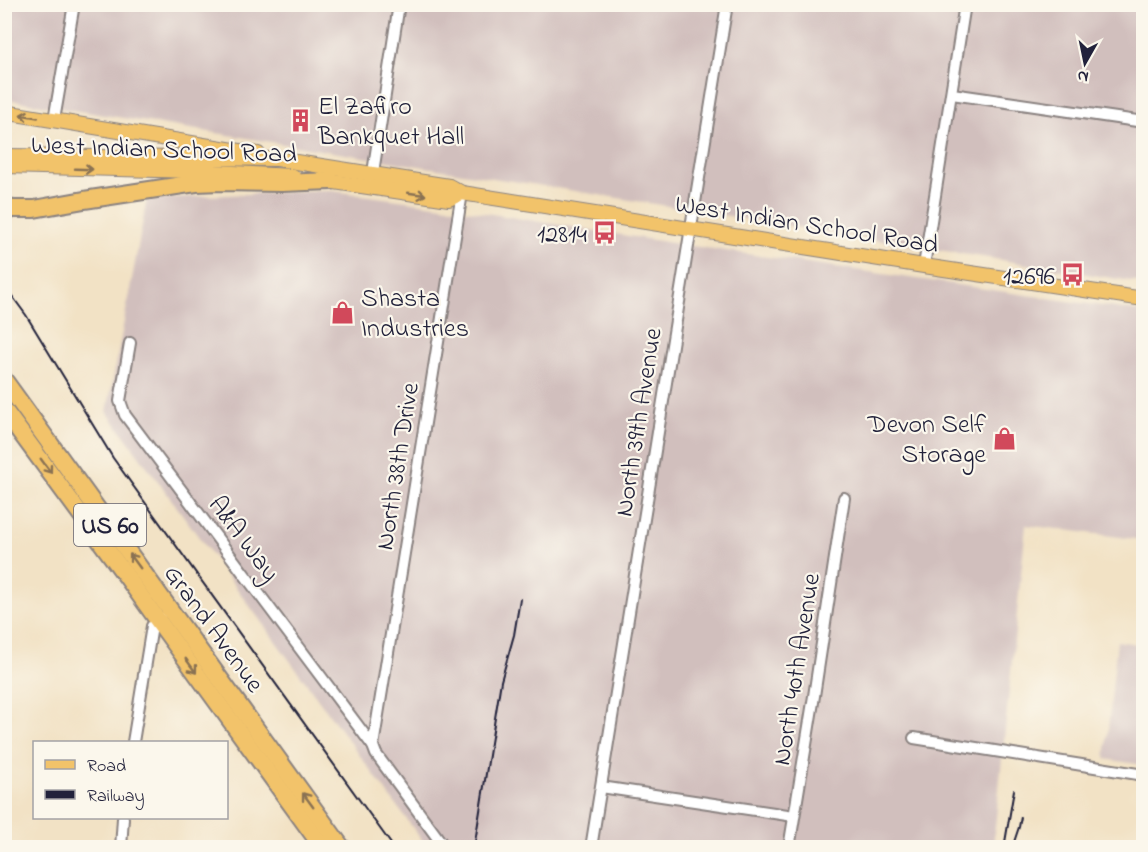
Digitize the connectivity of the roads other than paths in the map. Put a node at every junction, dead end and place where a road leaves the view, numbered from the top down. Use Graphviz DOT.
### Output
graph roads {
  1 [pos="74,4"];
  2 [pos="399,4"];
  3 [pos="727,4"];
  4 [pos="965,4"];
  5 [pos="952,94"];
  6 [pos="4,112"];
  7 [pos="54,120"];
  8 [pos="1143,122"];
  9 [pos="4,156"];
  10 [pos="277,159"];
  11 [pos="4,166"];
  12 [pos="371,180"];
  13 [pos="331,181"];
  14 [pos="462,193"];
  15 [pos="4,207"];
  16 [pos="691,230"];
  17 [pos="924,266"];
  18 [pos="1143,299"];
  19 [pos="130,343"];
  20 [pos="4,380"];
  21 [pos="8,414"];
  22 [pos="32,418"];
  23 [pos="844,498"];
  24 [pos="163,614"];
  25 [pos="914,738"];
  26 [pos="133,741"];
  27 [pos="373,746"];
  28 [pos="1143,775"];
  29 [pos="601,787"];
  30 [pos="794,816"];
  31 [pos="123,819"];
  32 [pos="121,848"];
  33 [pos="323,848"];
  34 [pos="342,848"];
  35 [pos="445,848"];
  36 [pos="591,848"];
  37 [pos="789,848"];
  1 -- 7 [label="street"];
  2 -- 12 [label="street"];
  3 -- 16 [label="street, North 39th Avenue"];
  4 -- 5 [label="street"];
  5 -- 8 [label="street"];
  5 -- 17 [label="street"];
  7 -- 6 [label="main road, one-way"];
  7 -- 10 [label="main road"];
  9 -- 10 [label="main road, West Indian School Road"];
  10 -- 12 [label="main road, West Indian School Road"];
  11 -- 13 [label="main road, West Indian School Road, one-way"];
  12 -- 13 [label="main road, West Indian School Road"];
  12 -- 14 [label="main road, West Indian School Road"];
  13 -- 15 [label="highway"];
  14 -- 16 [label="main road, West Indian School Road"];
  14 -- 27 [label="street, North 38th Drive"];
  16 -- 17 [label="main road, West Indian School Road"];
  16 -- 29 [label="street, North 39th Avenue"];
  17 -- 18 [label="main road, West Indian School Road"];
  19 -- 27 [label="street, A&A Way"];
  20 -- 22 [label="highway, Grand Avenue / US 60"];
  21 -- 22 [label="highway"];
  21 -- 24 [label="highway, Grand Avenue / US 60, one-way"];
  24 -- 22 [label="highway, Grand Avenue / US 60, one-way"];
  23 -- 30 [label="street, North 40th Avenue"];
  24 -- 26 [label="street"];
  24 -- 33 [label="highway, Grand Avenue / US 60, one-way"];
  34 -- 24 [label="highway, Grand Avenue / US 60, one-way"];
  25 -- 28 [label="street"];
  27 -- 35 [label="street, A&A Way"];
  29 -- 30 [label="street"];
  29 -- 36 [label="street, North 39th Avenue"];
  30 -- 37 [label="street, North 40th Avenue"];
  31 -- 32 [label="street"];
}
